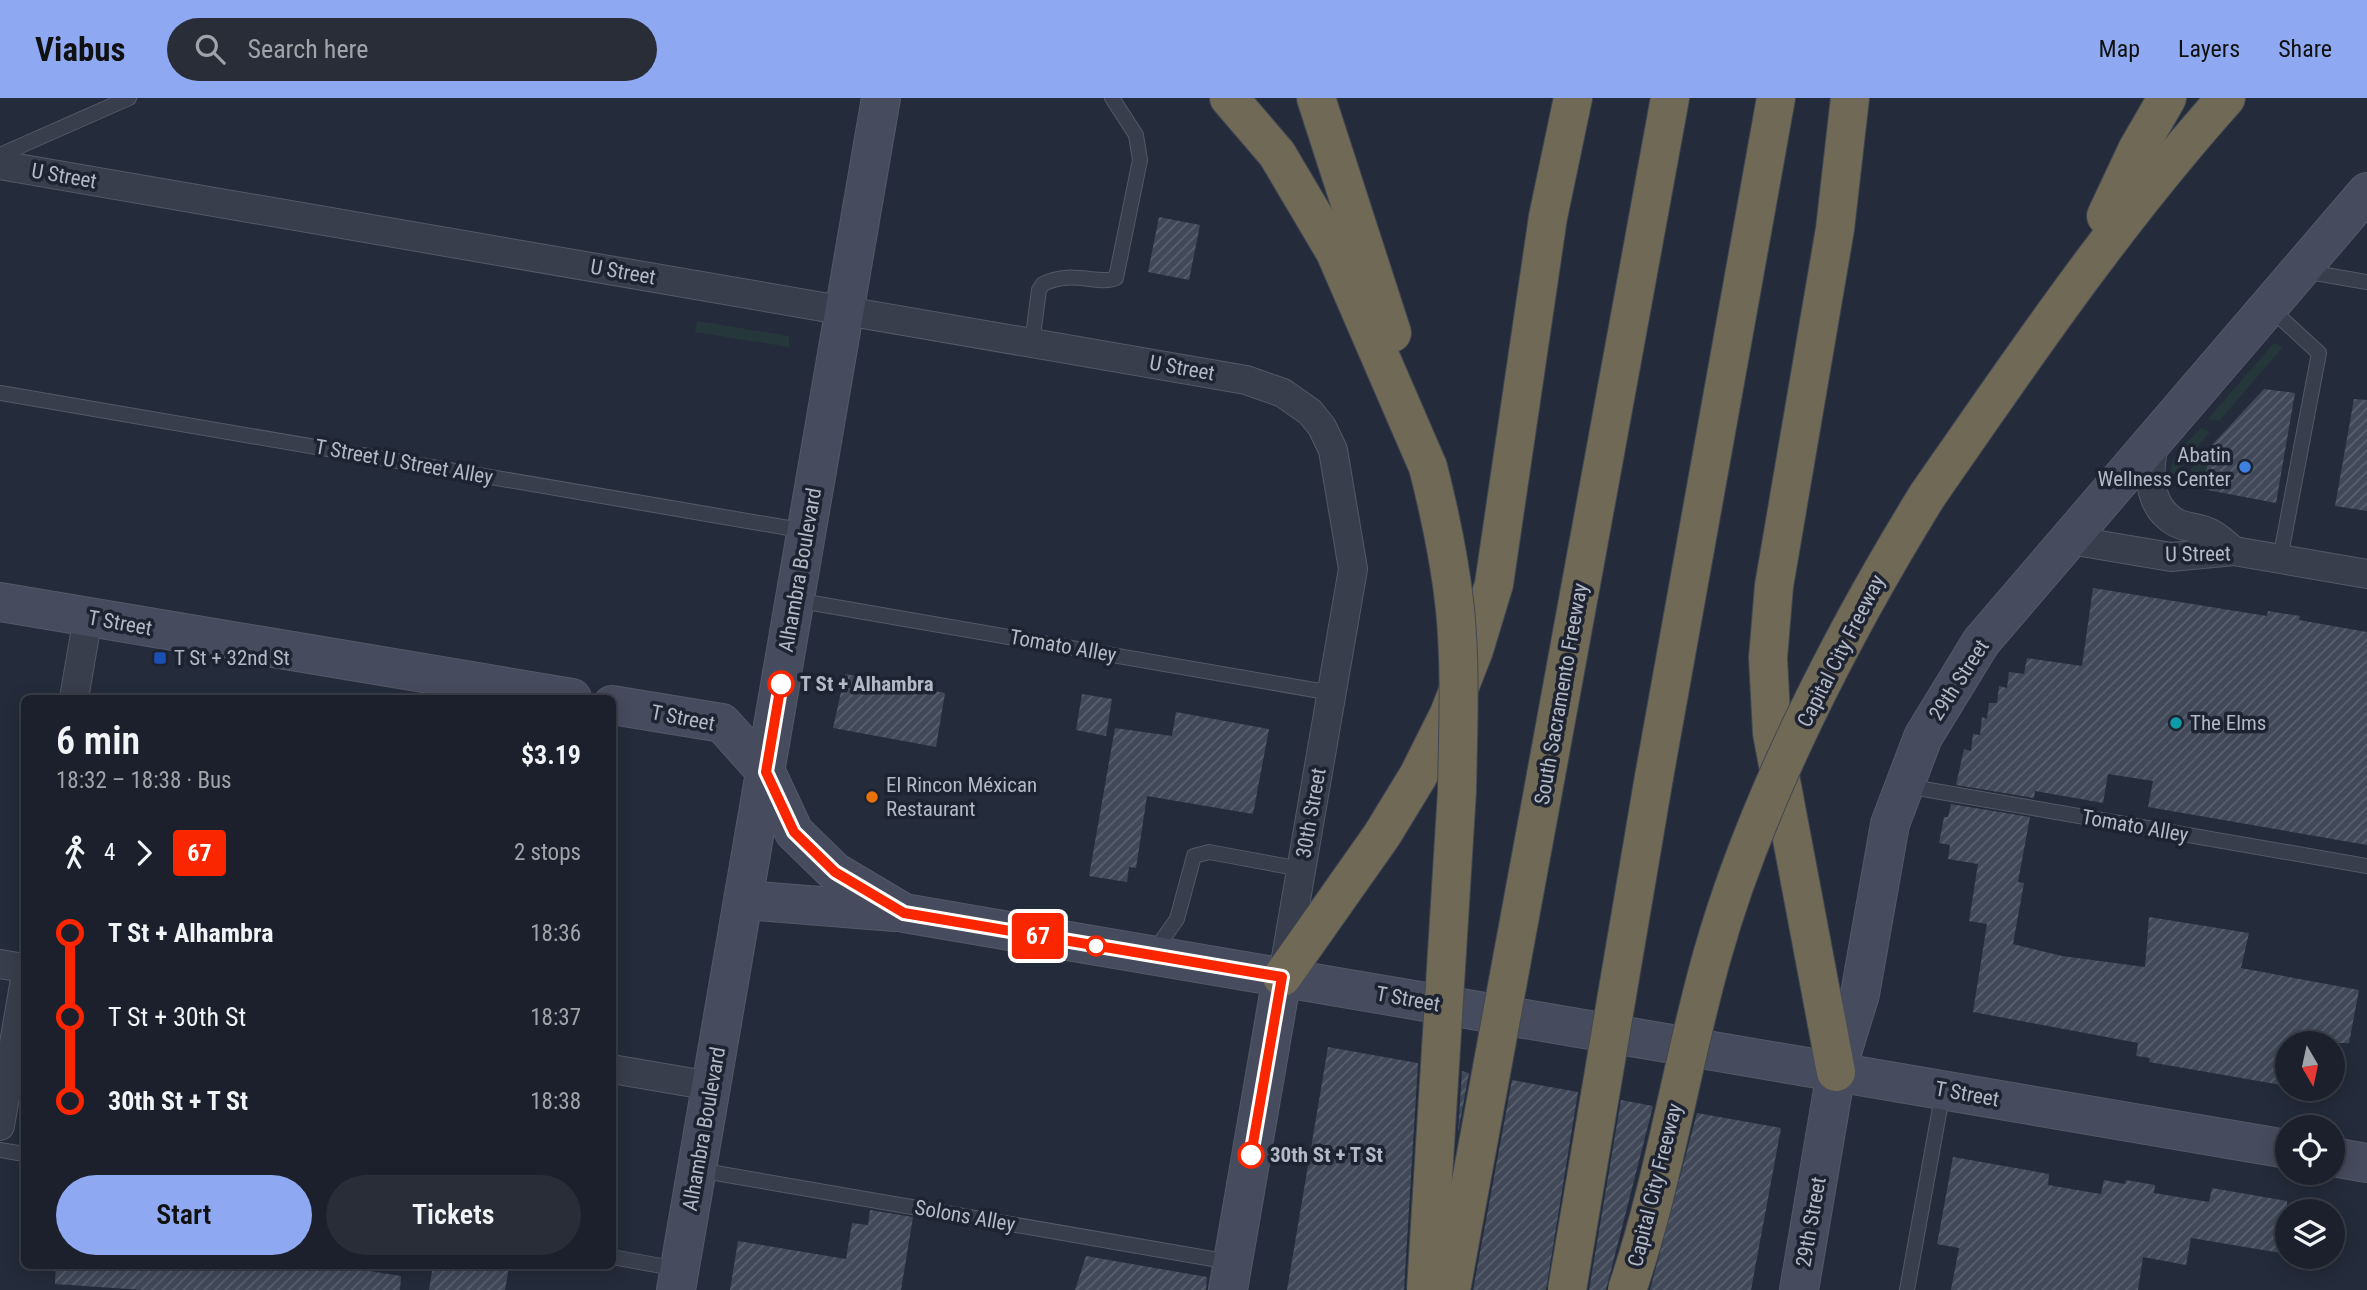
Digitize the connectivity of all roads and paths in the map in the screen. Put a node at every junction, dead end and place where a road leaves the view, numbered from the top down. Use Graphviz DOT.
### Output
graph roads {
  1 [pos="129,98"];
  2 [pos="881,98"];
  3 [pos="1112,98"];
  4 [pos="1229,98"];
  5 [pos="1316,98"];
  6 [pos="1573,98"];
  7 [pos="1670,98"];
  8 [pos="1776,98"];
  9 [pos="1850,98"];
  10 [pos="2167,98"];
  11 [pos="2226,98"];
  12 [pos="0,155"];
  13 [pos="0,165"];
  14 [pos="2367,192"];
  15 [pos="2300,271"];
  16 [pos="2076,281"];
  17 [pos="2367,282"];
  18 [pos="2269,307"];
  19 [pos="843,309"];
  20 [pos="1032,342"];
  21 [pos="1246,380"];
  22 [pos="0,393"];
  23 [pos="2155,440"];
  24 [pos="1428,467"];
  25 [pos="807,532"];
  26 [pos="2070,540"];
  27 [pos="2234,551"];
  28 [pos="2280,559"];
  29 [pos="2367,574"];
  30 [pos="794,600"];
  31 [pos="0,603"];
  32 [pos="88,617"];
  33 [pos="1332,693"];
  34 [pos="75,695"];
  35 [pos="554,695"];
  36 [pos="616,706"];
  37 [pos="766,772"];
  38 [pos="1903,785"];
  39 [pos="2367,866"];
  40 [pos="1301,869"];
  41 [pos="744,900"];
  42 [pos="904,913"];
  43 [pos="1152,955"];
  44 [pos="0,964"];
  45 [pos="21,968"];
  46 [pos="1282,977"];
  47 [pos="21,1003"];
  48 [pos="616,1070"];
  49 [pos="1836,1072"];
  50 [pos="711,1086"];
  51 [pos="1943,1090"];
  52 [pos="0,1126"];
  53 [pos="2275,1147"];
  54 [pos="0,1150"];
  55 [pos="21,1154"];
  56 [pos="2345,1159"];
  57 [pos="2367,1163"];
  58 [pos="696,1170"];
  59 [pos="616,1258"];
  60 [pos="1230,1276"];
  61 [pos="677,1280"];
  62 [pos="1426,1290"];
  63 [pos="1451,1290"];
  64 [pos="1567,1290"];
  65 [pos="1627,1290"];
  66 [pos="1799,1290"];
  67 [pos="1907,1290"];
  1 -- 12 [label="lane"];
  2 -- 19 [label="street, Alhambra Boulevard"];
  3 -- 20 [label="lane"];
  4 -- 24 [label="highway"];
  5 -- 24 [label="highway"];
  6 -- 46 [label="highway"];
  7 -- 63 [label="highway, South Sacramento Freeway, bridge"];
  8 -- 64 [label="highway, bridge"];
  9 -- 49 [label="highway"];
  10 -- 16 [label="highway"];
  11 -- 16 [label="highway, Capital City Freeway"];
  13 -- 19 [label="street, U Street"];
  14 -- 15 [label="street, 29th Street"];
  15 -- 17 [label="lane"];
  15 -- 18 [label="street, 29th Street"];
  16 -- 65 [label="highway, Capital City Freeway, bridge"];
  18 -- 23 [label="street, 29th Street"];
  18 -- 28 [label="lane"];
  19 -- 20 [label="street, U Street"];
  19 -- 25 [label="street, Alhambra Boulevard"];
  20 -- 21 [label="street, U Street"];
  21 -- 33 [label="street, 30th Street"];
  22 -- 25 [label="lane, T Street U Street Alley"];
  23 -- 26 [label="street, 29th Street"];
  23 -- 27 [label="street"];
  24 -- 62 [label="highway, bridge"];
  25 -- 30 [label="street, Alhambra Boulevard"];
  26 -- 27 [label="street, U Street"];
  26 -- 38 [label="street, 29th Street"];
  27 -- 28 [label="street, U Street"];
  28 -- 29 [label="street, U Street"];
  30 -- 33 [label="lane, Tomato Alley"];
  30 -- 37 [label="street, Alhambra Boulevard"];
  31 -- 32 [label="street, T Street"];
  32 -- 34 [label="street"];
  32 -- 35 [label="street, T Street"];
  33 -- 40 [label="street, 30th Street"];
  36 -- 37 [label="street, T Street"];
  37 -- 41 [label="street, Alhambra Boulevard"];
  37 -- 42 [label="street, T Street"];
  38 -- 39 [label="lane, Tomato Alley"];
  38 -- 49 [label="street, 29th Street"];
  40 -- 43 [label="lane"];
  40 -- 46 [label="street, 30th Street"];
  41 -- 42 [label="street"];
  41 -- 50 [label="street, Alhambra Boulevard"];
  42 -- 43 [label="street, T Street"];
  43 -- 46 [label="street, T Street"];
  44 -- 45 [label="street"];
  46 -- 49 [label="street, T Street"];
  46 -- 60 [label="street, 30th Street"];
  47 -- 52 [label="street"];
  48 -- 50 [label="street"];
  49 -- 51 [label="street, T Street"];
  49 -- 66 [label="street, 29th Street"];
  50 -- 58 [label="street, Alhambra Boulevard"];
  51 -- 53 [label="street, T Street"];
  51 -- 67 [label="lane"];
  54 -- 55 [label="lane"];
  56 -- 57 [label="street"];
  58 -- 60 [label="lane, Solons Alley"];
  58 -- 61 [label="street, Alhambra Boulevard"];
  59 -- 61 [label="lane"];
}
